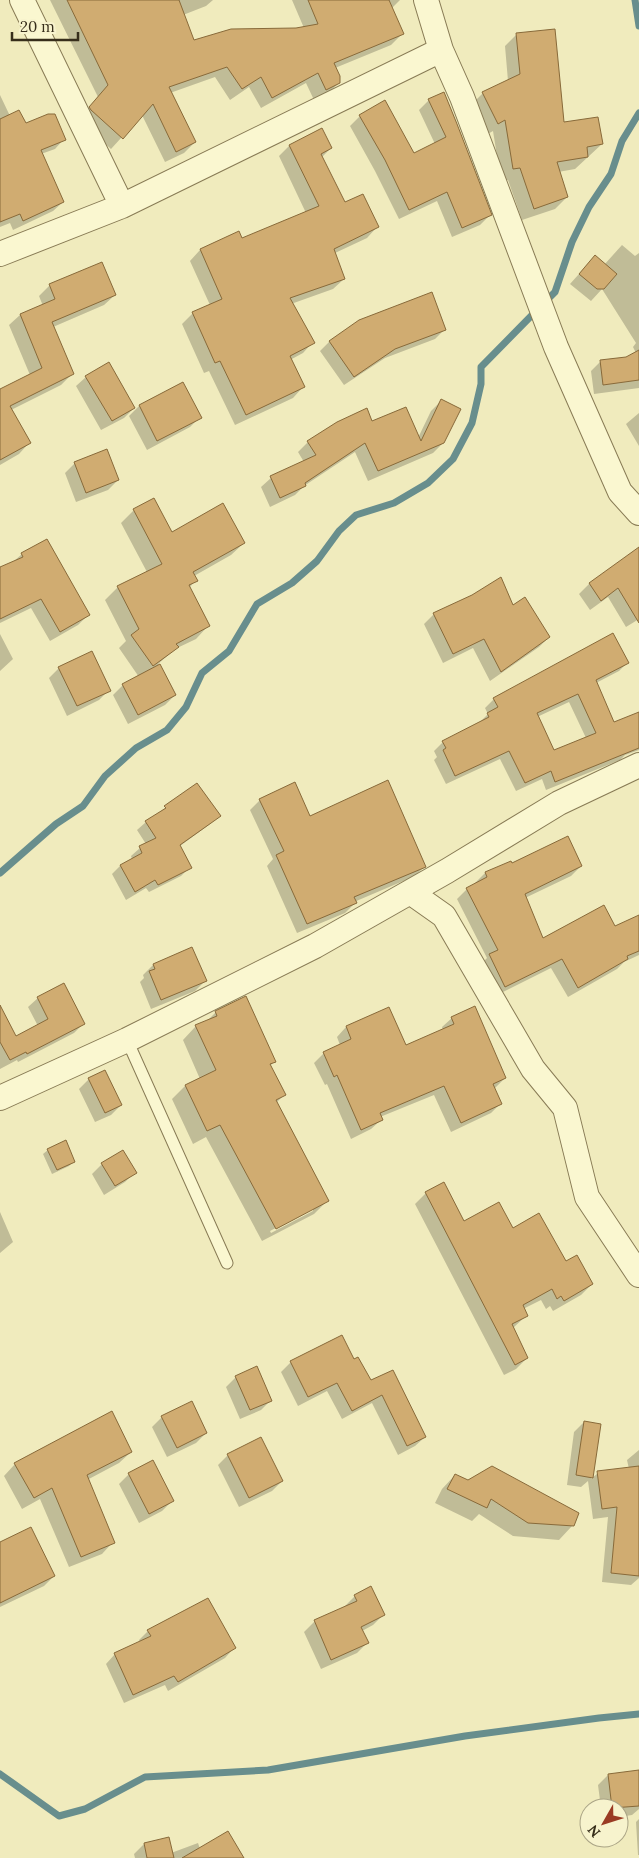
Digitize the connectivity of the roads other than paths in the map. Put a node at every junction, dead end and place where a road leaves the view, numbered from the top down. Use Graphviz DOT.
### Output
graph roads {
  1 [pos="22,0"];
  2 [pos="426,0"];
  3 [pos="440,50"];
  4 [pos="122,206"];
  5 [pos="0,254"];
  6 [pos="639,513"];
  7 [pos="639,765"];
  8 [pos="410,892"];
  9 [pos="127,1040"];
  10 [pos="0,1098"];
  11 [pos="228,1262"];
  12 [pos="639,1275"];
  1 -- 4 [label="street"];
  2 -- 3 [label="street"];
  3 -- 4 [label="street"];
  3 -- 6 [label="street"];
  4 -- 5 [label="street"];
  7 -- 8 [label="street"];
  8 -- 9 [label="street"];
  8 -- 12 [label="street"];
  9 -- 10 [label="street"];
  9 -- 11 [label="lane"];
}
